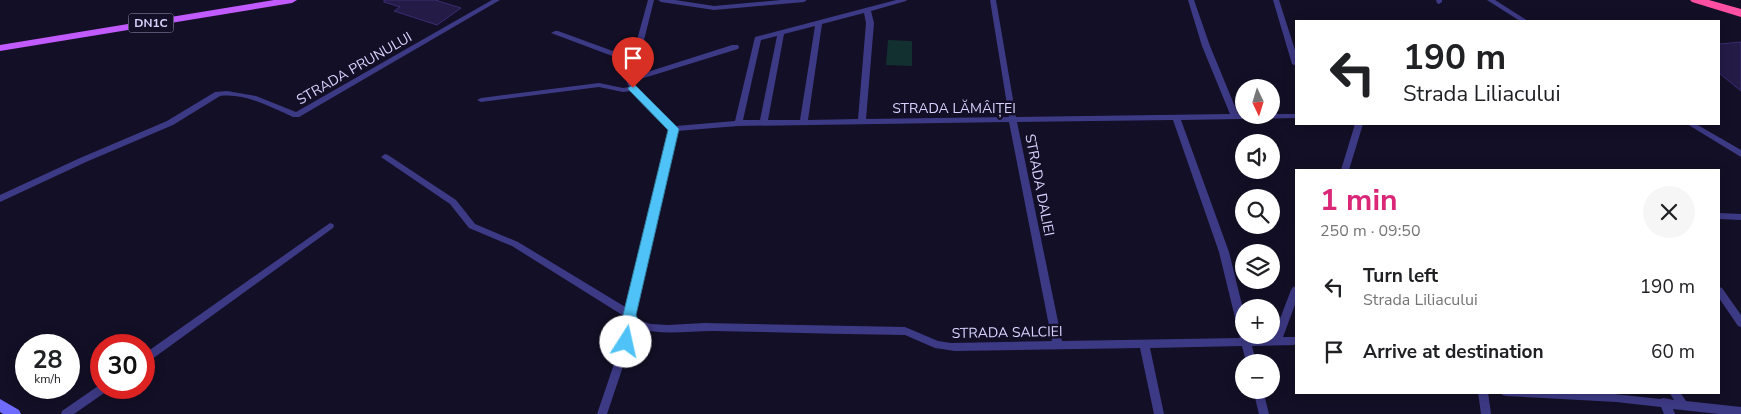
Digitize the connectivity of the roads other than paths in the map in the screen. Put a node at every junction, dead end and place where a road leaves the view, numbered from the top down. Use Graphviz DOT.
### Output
graph roads {
  1 [pos="292,0"];
  2 [pos="497,0"];
  3 [pos="651,0"];
  4 [pos="661,0"];
  5 [pos="804,0"];
  6 [pos="904,0"];
  7 [pos="993,0"];
  8 [pos="1191,0"];
  9 [pos="1276,0"];
  10 [pos="1490,0"];
  11 [pos="1696,0"];
  12 [pos="867,11"];
  13 [pos="1741,13"];
  14 [pos="1522,20"];
  15 [pos="819,23"];
  16 [pos="555,33"];
  17 [pos="781,33"];
  18 [pos="735,46"];
  19 [pos="0,49"];
  20 [pos="1295,61"];
  21 [pos="635,62"];
  22 [pos="632,84"];
  23 [pos="481,100"];
  24 [pos="1295,116"];
  25 [pos="1280,117"];
  26 [pos="1176,118"];
  27 [pos="1235,118"];
  28 [pos="1013,120"];
  29 [pos="764,122"];
  30 [pos="804,122"];
  31 [pos="862,122"];
  32 [pos="738,123"];
  33 [pos="1359,125"];
  34 [pos="1693,125"];
  35 [pos="674,129"];
  36 [pos="1741,154"];
  37 [pos="385,157"];
  38 [pos="1345,169"];
  39 [pos="0,199"];
  40 [pos="1720,216"];
  41 [pos="1741,217"];
  42 [pos="330,226"];
  43 [pos="1720,292"];
  44 [pos="1295,293"];
  45 [pos="1235,299"];
  46 [pos="631,319"];
  47 [pos="1741,323"];
  48 [pos="1280,332"];
  49 [pos="1295,341"];
  50 [pos="1235,342"];
  51 [pos="1280,342"];
  52 [pos="1058,344"];
  53 [pos="1144,344"];
  54 [pos="155,351"];
  55 [pos="1483,394"];
  56 [pos="1537,394"];
  57 [pos="1675,394"];
  58 [pos="90,398"];
  59 [pos="1260,399"];
  60 [pos="1663,402"];
  61 [pos="1682,404"];
  62 [pos="0,405"];
  63 [pos="1741,412"];
  64 [pos="14,414"];
  65 [pos="66,414"];
  66 [pos="602,414"];
  67 [pos="1159,414"];
  68 [pos="1264,414"];
  69 [pos="1486,414"];
  70 [pos="1670,414"];
  1 -- 19 [label="main road, DN1C"];
  2 -- 39 [label="street, STRADA PRUNULUI"];
  3 -- 21 [label="street"];
  4 -- 5 [label="street"];
  6 -- 12 [label="street"];
  7 -- 28 [label="street, STRADA DALIEI"];
  8 -- 27 [label="street"];
  9 -- 20 [label="street"];
  10 -- 14 [label="street"];
  11 -- 13 [label="highway"];
  12 -- 15 [label="street"];
  12 -- 31 [label="street"];
  15 -- 17 [label="street"];
  15 -- 30 [label="street"];
  16 -- 21 [label="street"];
  17 -- 29 [label="street"];
  17 -- 32 [label="street"];
  18 -- 22 [label="street"];
  21 -- 22 [label="street"];
  22 -- 23 [label="street"];
  22 -- 35 [label="street"];
  24 -- 25 [label="street, STRADA LĂMÂIȚEI"];
  26 -- 27 [label="street, STRADA LĂMÂIȚEI"];
  26 -- 28 [label="street, STRADA LĂMÂIȚEI"];
  26 -- 45 [label="street"];
  28 -- 31 [label="street, STRADA LĂMÂIȚEI"];
  28 -- 52 [label="street, STRADA DALIEI"];
  29 -- 30 [label="street, STRADA LĂMÂIȚEI"];
  29 -- 32 [label="street, STRADA LĂMÂIȚEI"];
  30 -- 31 [label="street, STRADA LĂMÂIȚEI"];
  32 -- 35 [label="street, STRADA LĂMÂIȚEI"];
  33 -- 38 [label="street"];
  34 -- 36 [label="street"];
  35 -- 46 [label="street"];
  37 -- 46 [label="street, STRADA SALCIEI"];
  40 -- 41 [label="street"];
  42 -- 54 [label="street"];
  43 -- 47 [label="street"];
  44 -- 48 [label="street"];
  46 -- 52 [label="street, STRADA SALCIEI"];
  46 -- 66 [label="street"];
  49 -- 51 [label="street, STRADA SALCIEI"];
  50 -- 53 [label="street, STRADA SALCIEI"];
  52 -- 53 [label="street, STRADA SALCIEI"];
  53 -- 67 [label="street"];
  55 -- 69 [label="street"];
  56 -- 60 [label="street"];
  57 -- 61 [label="street"];
  58 -- 65 [label="street"];
  59 -- 68 [label="street"];
  60 -- 61 [label="street"];
  60 -- 70 [label="street"];
  61 -- 63 [label="street"];
  62 -- 64 [label="street"];
}
